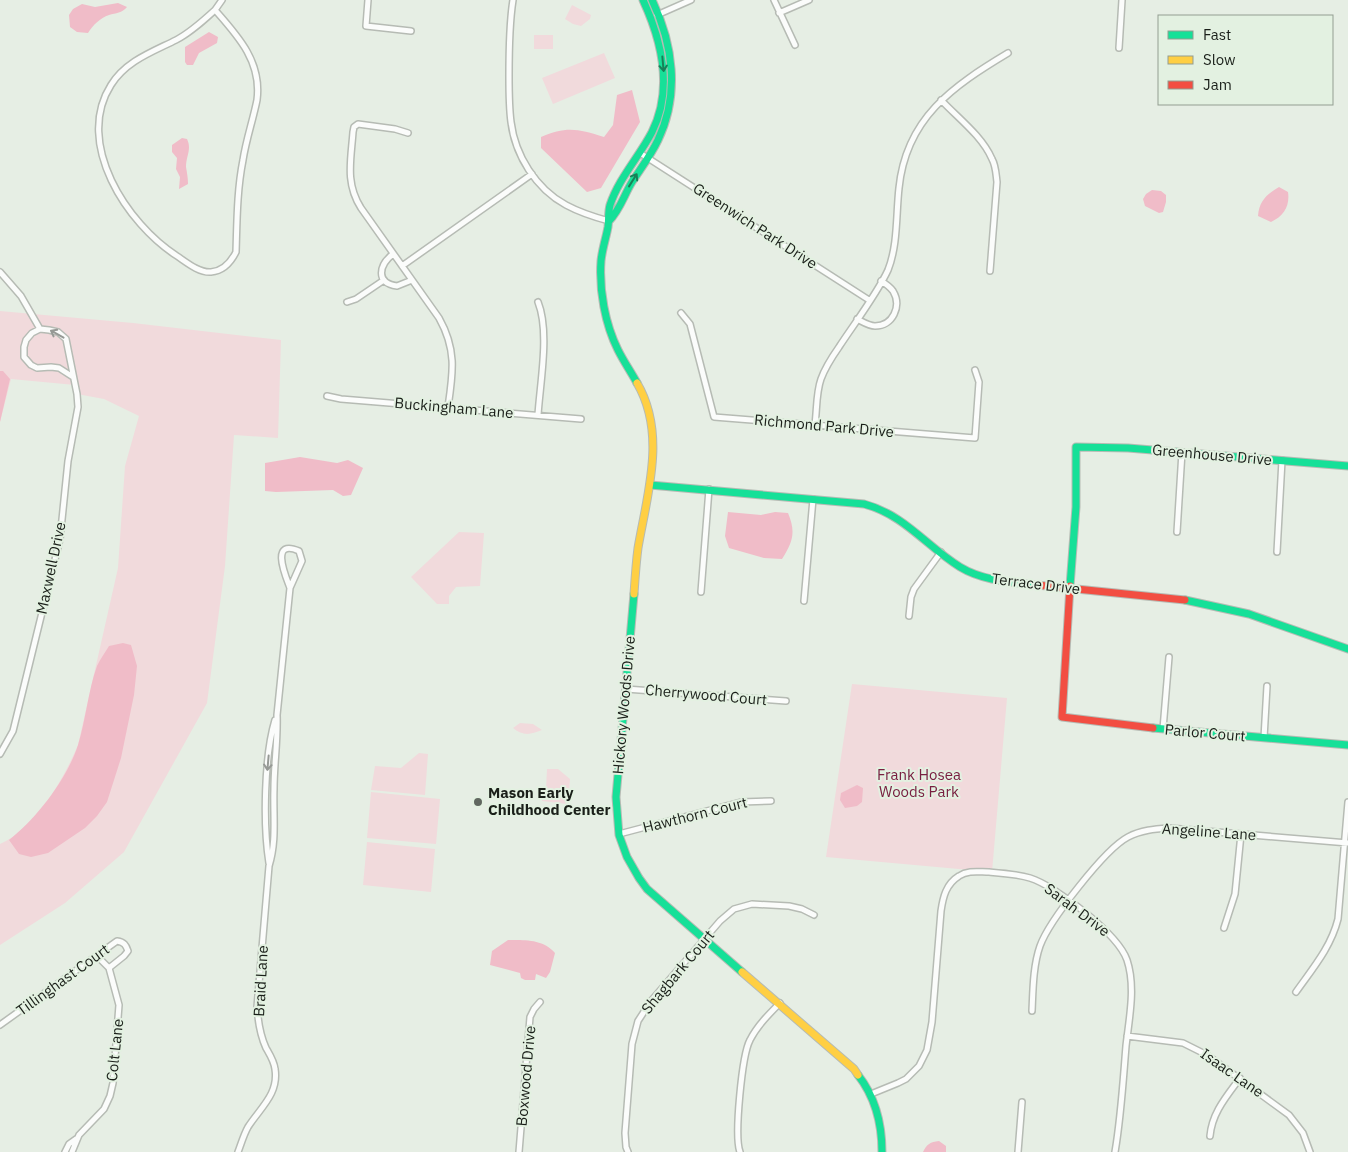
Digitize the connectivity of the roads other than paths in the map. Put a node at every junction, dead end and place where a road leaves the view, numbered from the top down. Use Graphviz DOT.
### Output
graph roads {
  1 [pos="222,0"];
  2 [pos="368,0"];
  3 [pos="514,0"];
  4 [pos="643,0"];
  5 [pos="652,0"];
  6 [pos="691,0"];
  7 [pos="774,0"];
  8 [pos="808,0"];
  9 [pos="1122,0"];
  10 [pos="215,10"];
  11 [pos="780,13"];
  12 [pos="659,14"];
  13 [pos="651,17"];
  14 [pos="411,31"];
  15 [pos="795,45"];
  16 [pos="1119,48"];
  17 [pos="1008,54"];
  18 [pos="941,100"];
  19 [pos="408,134"];
  20 [pos="640,153"];
  21 [pos="648,157"];
  22 [pos="532,174"];
  23 [pos="609,221"];
  24 [pos="393,254"];
  25 [pos="402,266"];
  26 [pos="990,271"];
  27 [pos="0,272"];
  28 [pos="384,280"];
  29 [pos="412,280"];
  30 [pos="881,281"];
  31 [pos="869,300"];
  32 [pos="347,302"];
  33 [pos="538,302"];
  34 [pos="682,313"];
  35 [pos="857,319"];
  36 [pos="40,329"];
  37 [pos="975,370"];
  38 [pos="73,377"];
  39 [pos="327,396"];
  40 [pos="448,407"];
  41 [pos="538,415"];
  42 [pos="581,418"];
  43 [pos="815,424"];
  44 [pos="1182,452"];
  45 [pos="1282,460"];
  46 [pos="1348,466"];
  47 [pos="650,485"];
  48 [pos="709,489"];
  49 [pos="813,499"];
  50 [pos="1177,532"];
  51 [pos="941,552"];
  52 [pos="1277,552"];
  53 [pos="290,588"];
  54 [pos="1069,589"];
  55 [pos="701,592"];
  56 [pos="804,601"];
  57 [pos="909,616"];
  58 [pos="1348,649"];
  59 [pos="1169,657"];
  60 [pos="1267,686"];
  61 [pos="626,688"];
  62 [pos="786,702"];
  63 [pos="1163,729"];
  64 [pos="1264,738"];
  65 [pos="1348,745"];
  66 [pos="0,754"];
  67 [pos="771,801"];
  68 [pos="1348,802"];
  69 [pos="619,834"];
  70 [pos="1241,834"];
  71 [pos="1346,842"];
  72 [pos="1069,901"];
  73 [pos="814,915"];
  74 [pos="1224,928"];
  75 [pos="705,938"];
  76 [pos="97,956"];
  77 [pos="109,968"];
  78 [pos="1296,992"];
  79 [pos="540,1002"];
  80 [pos="780,1003"];
  81 [pos="1032,1011"];
  82 [pos="0,1026"];
  83 [pos="1127,1036"];
  84 [pos="1240,1078"];
  85 [pos="871,1094"];
  86 [pos="1022,1102"];
  87 [pos="1210,1136"];
  88 [pos="77,1139"];
  89 [pos="242,1143"];
  90 [pos="65,1152"];
  91 [pos="72,1152"];
  92 [pos="238,1152"];
  93 [pos="243,1152"];
  94 [pos="519,1152"];
  95 [pos="628,1152"];
  96 [pos="740,1152"];
  97 [pos="882,1152"];
  98 [pos="1018,1152"];
  99 [pos="1115,1152"];
  100 [pos="1310,1152"];
  1 -- 10 [label="street"];
  2 -- 14 [label="street"];
  3 -- 22 [label="street"];
  4 -- 13 [label="street, Hickory Woods Drive"];
  5 -- 12 [label="street, Hickory Woods Drive"];
  6 -- 12 [label="street"];
  7 -- 11 [label="street"];
  8 -- 11 [label="street"];
  9 -- 16 [label="street"];
  10 -- 10 [label="street"];
  11 -- 15 [label="street"];
  12 -- 13 [label="street"];
  12 -- 21 [label="street, Hickory Woods Drive"];
  13 -- 20 [label="street, Hickory Woods Drive, one-way"];
  17 -- 18 [label="street"];
  18 -- 26 [label="street"];
  18 -- 30 [label="street"];
  19 -- 24 [label="street"];
  20 -- 21 [label="street, Greenwich Park Drive"];
  20 -- 23 [label="street, Hickory Woods Drive"];
  23 -- 21 [label="street, Hickory Woods Drive, one-way"];
  21 -- 31 [label="street, Greenwich Park Drive"];
  22 -- 23 [label="street"];
  22 -- 25 [label="street"];
  23 -- 47 [label="street, Hickory Woods Drive"];
  24 -- 25 [label="street"];
  24 -- 28 [label="street"];
  25 -- 29 [label="street"];
  27 -- 36 [label="street"];
  28 -- 29 [label="street"];
  28 -- 32 [label="street"];
  29 -- 40 [label="street"];
  30 -- 31 [label="street"];
  30 -- 35 [label="street"];
  31 -- 35 [label="street"];
  33 -- 41 [label="street"];
  34 -- 43 [label="street, Richmond Park Drive"];
  35 -- 43 [label="street"];
  38 -- 36 [label="street, Maxwell Drive, one-way"];
  36 -- 38 [label="street"];
  37 -- 43 [label="street, Richmond Park Drive"];
  38 -- 66 [label="street, Maxwell Drive"];
  39 -- 40 [label="street, Buckingham Lane"];
  40 -- 41 [label="street, Buckingham Lane"];
  41 -- 42 [label="street, Buckingham Lane"];
  44 -- 45 [label="street, Greenhouse Drive"];
  44 -- 50 [label="street"];
  44 -- 54 [label="street, Greenhouse Drive"];
  45 -- 46 [label="street, Greenhouse Drive"];
  45 -- 52 [label="street"];
  47 -- 48 [label="street, Terrace Drive"];
  47 -- 61 [label="street, Hickory Woods Drive"];
  48 -- 49 [label="street, Terrace Drive"];
  48 -- 55 [label="street"];
  49 -- 51 [label="street, Terrace Drive"];
  49 -- 56 [label="street"];
  51 -- 54 [label="street, Terrace Drive"];
  51 -- 57 [label="street"];
  53 -- 53 [label="street, Braid Lane"];
  53 -- 89 [label="street, Braid Lane"];
  54 -- 58 [label="street, Terrace Drive"];
  54 -- 63 [label="street, Parlor Court"];
  59 -- 63 [label="street"];
  60 -- 64 [label="street"];
  61 -- 62 [label="street, Cherrywood Court"];
  61 -- 69 [label="street, Hickory Woods Drive"];
  63 -- 64 [label="street, Parlor Court"];
  64 -- 65 [label="street, Parlor Court"];
  67 -- 69 [label="street, Hawthorn Court"];
  68 -- 71 [label="street"];
  69 -- 75 [label="street, Hickory Woods Drive"];
  70 -- 71 [label="street, Angeline Lane"];
  70 -- 72 [label="street, Angeline Lane"];
  70 -- 74 [label="street"];
  71 -- 78 [label="street"];
  72 -- 81 [label="street, Angeline Lane"];
  72 -- 83 [label="street, Sarah Drive"];
  72 -- 85 [label="street, Sarah Drive"];
  73 -- 75 [label="street, Shagbark Court"];
  75 -- 80 [label="street, Hickory Woods Drive"];
  75 -- 95 [label="street, Shagbark Court"];
  76 -- 77 [label="street, Colt Lane"];
  76 -- 77 [label="street, Tillinghast Court"];
  76 -- 82 [label="street, Tillinghast Court"];
  77 -- 88 [label="street, Colt Lane"];
  79 -- 94 [label="street, Boxwood Drive"];
  80 -- 85 [label="street, Hickory Woods Drive"];
  80 -- 96 [label="street"];
  83 -- 84 [label="street, Isaac Lane"];
  83 -- 99 [label="street, Sarah Drive"];
  84 -- 87 [label="street"];
  84 -- 100 [label="street, Isaac Lane"];
  85 -- 97 [label="street, Hickory Woods Drive"];
  86 -- 98 [label="street"];
  88 -- 90 [label="street, Colt Lane"];
  88 -- 91 [label="street, Colt Lane"];
  89 -- 92 [label="street, Braid Lane"];
  89 -- 93 [label="street"];
}
